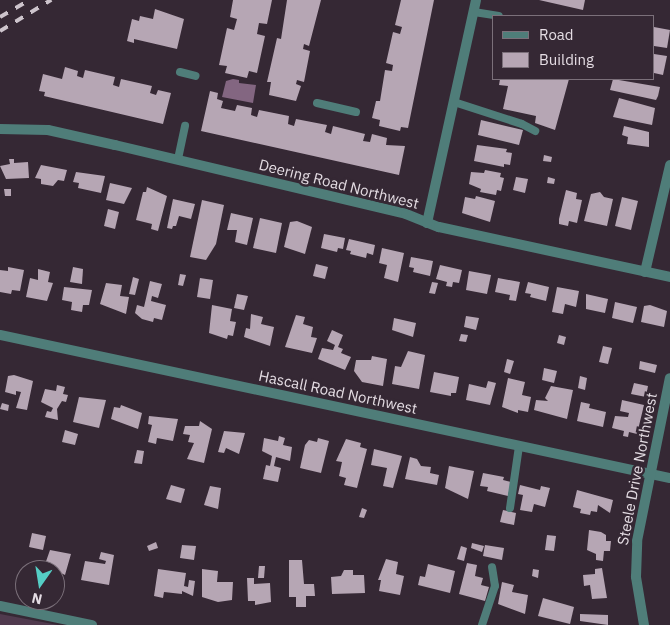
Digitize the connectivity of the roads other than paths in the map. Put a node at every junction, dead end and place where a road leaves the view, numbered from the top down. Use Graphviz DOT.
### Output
graph roads {
  1 [pos="476,0"];
  2 [pos="474,12"];
  3 [pos="494,15"];
  4 [pos="180,72"];
  5 [pos="196,76"];
  6 [pos="454,102"];
  7 [pos="317,103"];
  8 [pos="356,112"];
  9 [pos="185,126"];
  10 [pos="0,129"];
  11 [pos="535,132"];
  12 [pos="178,160"];
  13 [pos="670,165"];
  14 [pos="427,223"];
  15 [pos="645,272"];
  16 [pos="670,277"];
  17 [pos="0,336"];
  18 [pos="670,378"];
  19 [pos="520,446"];
  20 [pos="650,474"];
  21 [pos="670,478"];
  22 [pos="510,508"];
  23 [pos="492,568"];
  24 [pos="0,606"];
  25 [pos="92,625"];
  26 [pos="482,625"];
  27 [pos="644,625"];
  1 -- 2 [label="street"];
  2 -- 3 [label="lane"];
  2 -- 6 [label="street"];
  4 -- 5 [label="lane"];
  6 -- 11 [label="lane"];
  6 -- 14 [label="street"];
  7 -- 8 [label="lane"];
  9 -- 12 [label="lane"];
  10 -- 12 [label="street, Deering Road Northwest"];
  12 -- 14 [label="street, Deering Road Northwest"];
  13 -- 15 [label="street"];
  14 -- 15 [label="street, Deering Road Northwest"];
  15 -- 16 [label="street, Deering Road Northwest"];
  17 -- 19 [label="street, Hascall Road Northwest"];
  18 -- 20 [label="street, Steele Drive Northwest"];
  19 -- 20 [label="street, Hascall Road Northwest"];
  19 -- 22 [label="lane"];
  20 -- 21 [label="street, Hascall Road Northwest"];
  20 -- 27 [label="street, Steele Drive Northwest"];
  23 -- 26 [label="lane"];
  24 -- 25 [label="street"];
}
